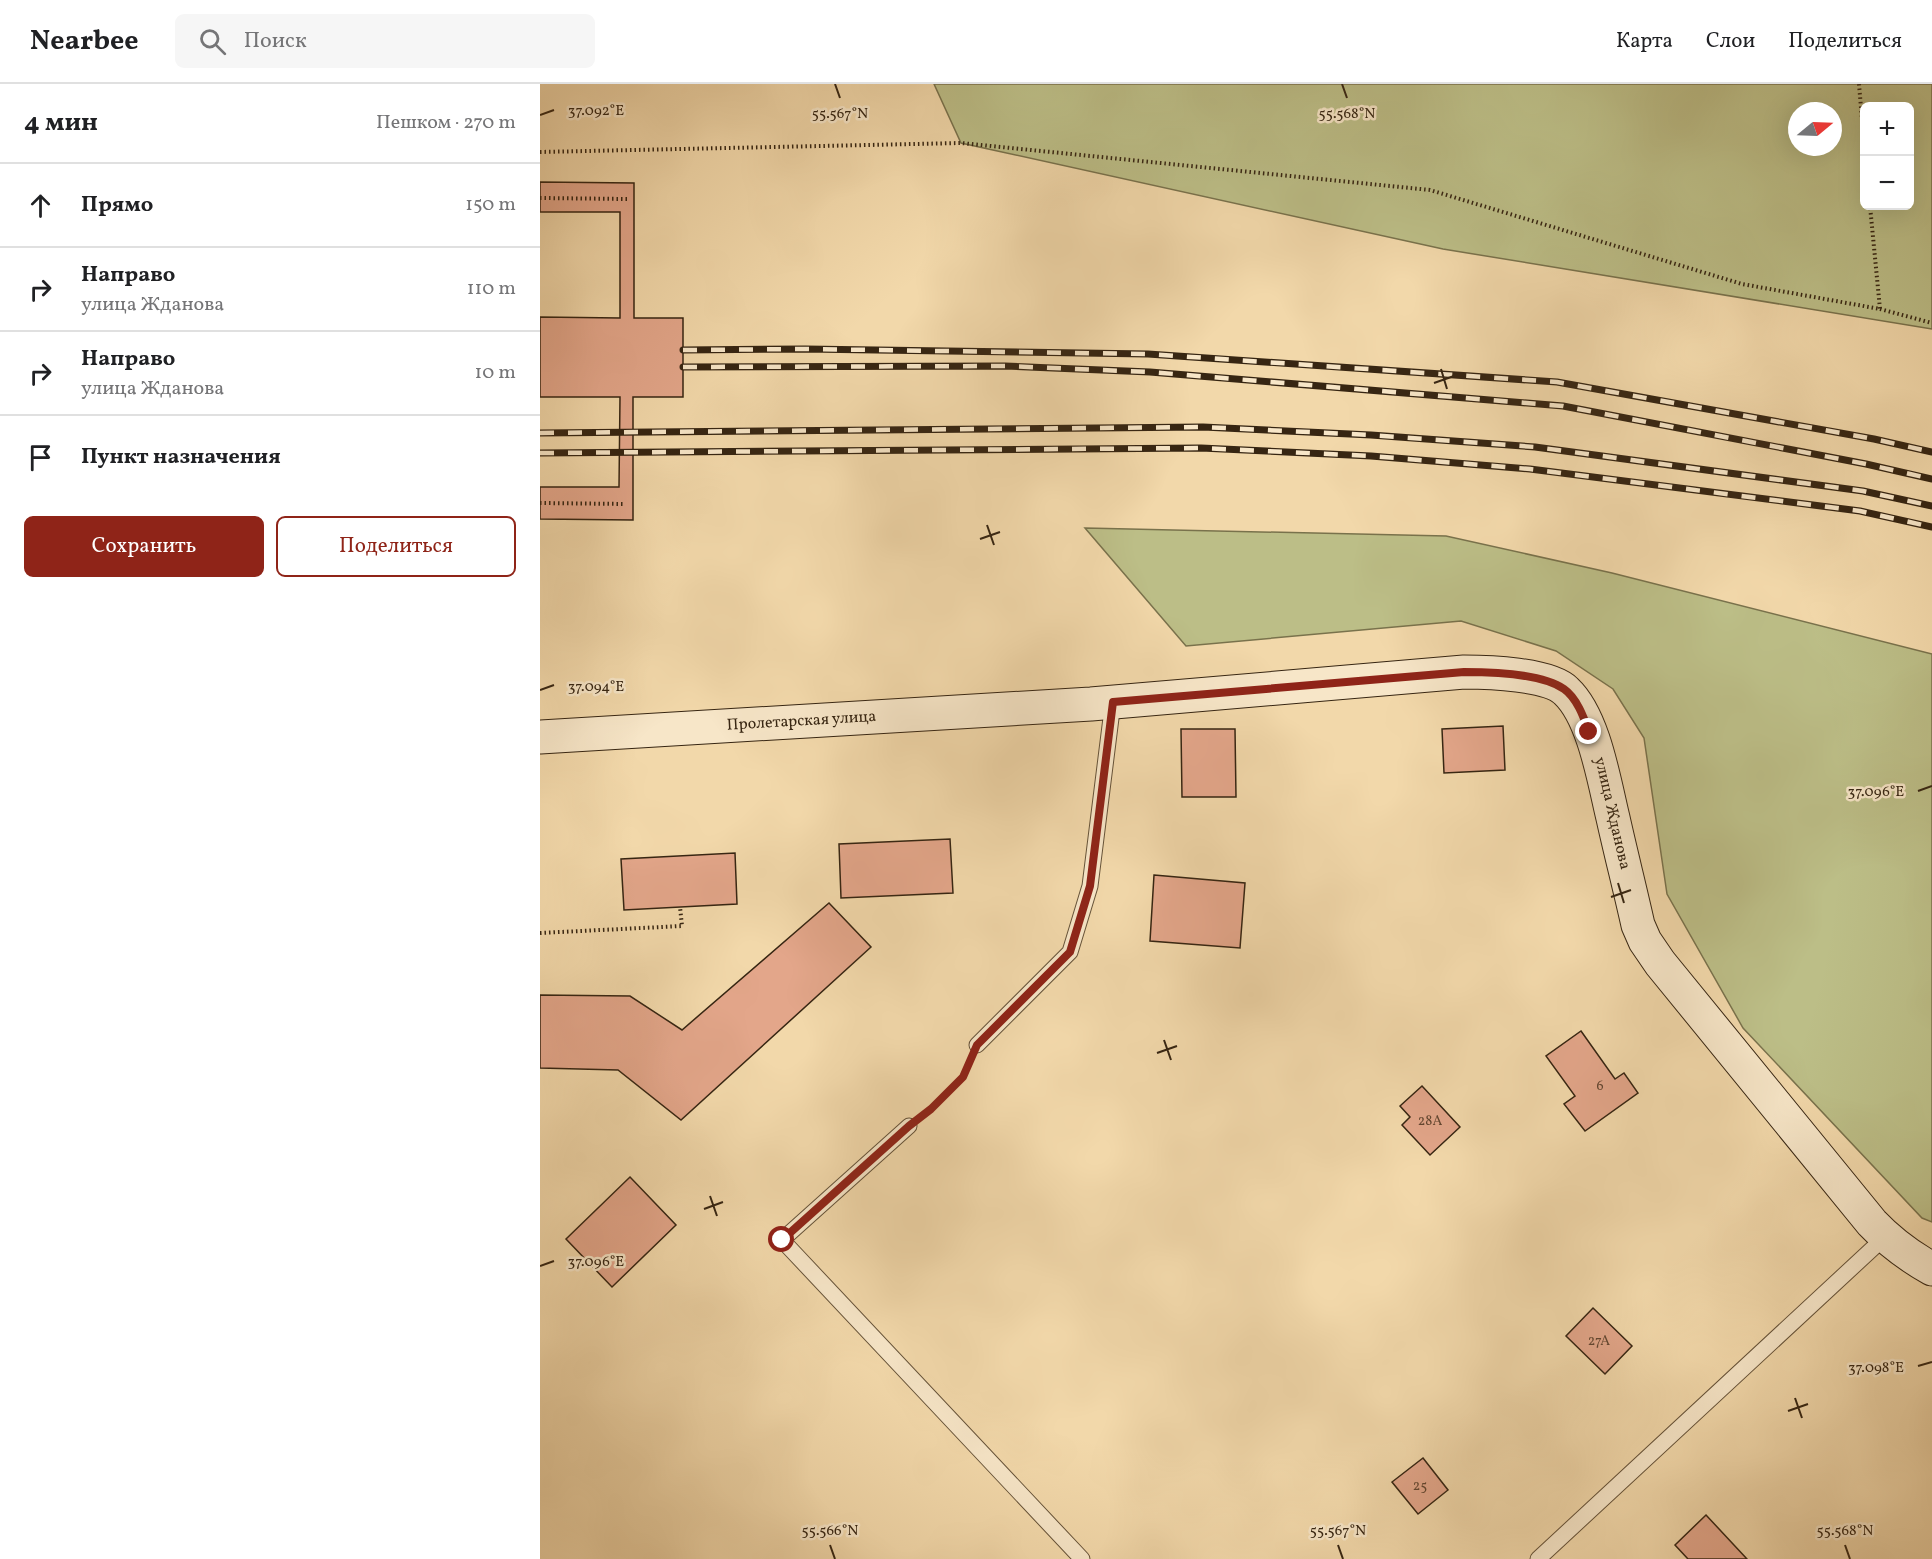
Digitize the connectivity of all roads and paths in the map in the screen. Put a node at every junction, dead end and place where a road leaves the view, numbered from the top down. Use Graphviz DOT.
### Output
graph roads {
  1 [pos="1859,84"];
  2 [pos="1861,102"];
  3 [pos="540,152"];
  4 [pos="540,198"];
  5 [pos="627,199"];
  6 [pos="1870,210"];
  7 [pos="1880,309"];
  8 [pos="1932,323"];
  9 [pos="540,503"];
  10 [pos="625,504"];
  11 [pos="1113,702"];
  12 [pos="1063,706"];
  13 [pos="540,737"];
  14 [pos="680,907"];
  15 [pos="540,933"];
  16 [pos="977,1045"];
  17 [pos="909,1126"];
  18 [pos="1886,1237"];
  19 [pos="1932,1269"];
  20 [pos="1082,1559"];
  21 [pos="1538,1559"];
  1 -- 2 [label="path"];
  3 -- 7 [label="path"];
  4 -- 5 [label="path"];
  6 -- 7 [label="path"];
  7 -- 8 [label="path"];
  9 -- 10 [label="path"];
  11 -- 12 [label="main road, улица Жданова"];
  11 -- 16 [label="lane"];
  11 -- 18 [label="main road, улица Жданова"];
  12 -- 13 [label="main road, Пролетарская улица"];
  14 -- 15 [label="path"];
  16 -- 17 [label="path"];
  17 -- 20 [label="lane"];
  18 -- 19 [label="main road, улица Жданова"];
  18 -- 21 [label="lane"];
}
